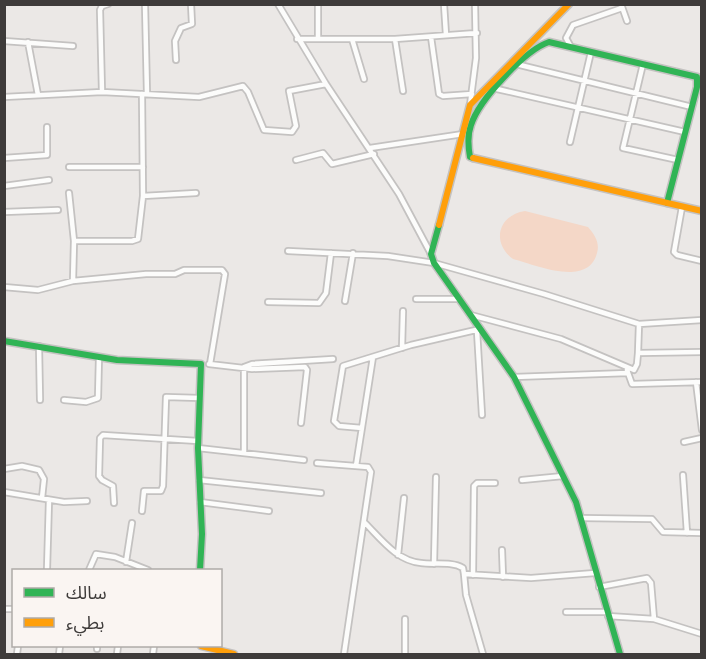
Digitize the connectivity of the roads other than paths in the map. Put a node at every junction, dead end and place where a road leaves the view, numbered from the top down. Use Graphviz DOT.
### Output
graph roads {
  1 [pos="108,4"];
  2 [pos="145,4"];
  3 [pos="191,4"];
  4 [pos="278,4"];
  5 [pos="318,4"];
  6 [pos="444,4"];
  7 [pos="475,4"];
  8 [pos="569,4"];
  9 [pos="622,6"];
  10 [pos="627,21"];
  11 [pos="477,33"];
  12 [pos="446,35"];
  13 [pos="430,37"];
  14 [pos="318,38"];
  15 [pos="566,38"];
  16 [pos="297,39"];
  17 [pos="352,39"];
  18 [pos="395,39"];
  19 [pos="4,41"];
  20 [pos="28,42"];
  21 [pos="555,44"];
  22 [pos="73,46"];
  23 [pos="571,47"];
  24 [pos="591,52"];
  25 [pos="176,60"];
  26 [pos="643,64"];
  27 [pos="520,65"];
  28 [pos="364,79"];
  29 [pos="585,81"];
  30 [pos="326,84"];
  31 [pos="497,89"];
  32 [pos="403,91"];
  33 [pos="102,92"];
  34 [pos="636,93"];
  35 [pos="144,94"];
  36 [pos="472,94"];
  37 [pos="38,95"];
  38 [pos="4,97"];
  39 [pos="470,105"];
  40 [pos="692,107"];
  41 [pos="578,108"];
  42 [pos="630,120"];
  43 [pos="47,127"];
  44 [pos="685,132"];
  45 [pos="463,134"];
  46 [pos="570,142"];
  47 [pos="370,148"];
  48 [pos="623,148"];
  49 [pos="374,154"];
  50 [pos="621,156"];
  51 [pos="4,158"];
  52 [pos="296,160"];
  53 [pos="678,160"];
  54 [pos="69,167"];
  55 [pos="143,167"];
  56 [pos="49,180"];
  57 [pos="4,186"];
  58 [pos="69,193"];
  59 [pos="196,193"];
  60 [pos="143,196"];
  61 [pos="667,203"];
  62 [pos="682,207"];
  63 [pos="58,210"];
  64 [pos="702,211"];
  65 [pos="4,212"];
  66 [pos="74,241"];
  67 [pos="288,251"];
  68 [pos="331,253"];
  69 [pos="353,253"];
  70 [pos="431,254"];
  71 [pos="702,261"];
  72 [pos="434,263"];
  73 [pos="73,281"];
  74 [pos="4,287"];
  75 [pos="416,299"];
  76 [pos="459,299"];
  77 [pos="345,301"];
  78 [pos="268,302"];
  79 [pos="403,311"];
  80 [pos="471,315"];
  81 [pos="702,320"];
  82 [pos="639,324"];
  83 [pos="479,330"];
  84 [pos="4,341"];
  85 [pos="39,346"];
  86 [pos="402,348"];
  87 [pos="702,352"];
  88 [pos="638,353"];
  89 [pos="99,357"];
  90 [pos="373,357"];
  91 [pos="333,359"];
  92 [pos="201,364"];
  93 [pos="210,364"];
  94 [pos="244,367"];
  95 [pos="627,371"];
  96 [pos="514,377"];
  97 [pos="699,382"];
  98 [pos="200,398"];
  99 [pos="39,400"];
  100 [pos="64,400"];
  101 [pos="482,415"];
  102 [pos="302,423"];
  103 [pos="362,428"];
  104 [pos="702,430"];
  105 [pos="163,438"];
  106 [pos="702,438"];
  107 [pos="684,442"];
  108 [pos="198,444"];
  109 [pos="244,453"];
  110 [pos="304,460"];
  111 [pos="316,463"];
  112 [pos="356,466"];
  113 [pos="4,469"];
  114 [pos="683,475"];
  115 [pos="563,476"];
  116 [pos="436,477"];
  117 [pos="199,480"];
  118 [pos="522,480"];
  119 [pos="495,483"];
  120 [pos="4,492"];
  121 [pos="321,493"];
  122 [pos="42,498"];
  123 [pos="404,498"];
  124 [pos="49,500"];
  125 [pos="87,501"];
  126 [pos="200,502"];
  127 [pos="114,503"];
  128 [pos="142,511"];
  129 [pos="269,511"];
  130 [pos="581,518"];
  131 [pos="365,523"];
  132 [pos="132,524"];
  133 [pos="687,533"];
  134 [pos="702,533"];
  135 [pos="502,550"];
  136 [pos="398,555"];
  137 [pos="126,562"];
  138 [pos="435,564"];
  139 [pos="46,569"];
  140 [pos="89,569"];
  141 [pos="145,569"];
  142 [pos="200,569"];
  143 [pos="595,573"];
  144 [pos="464,574"];
  145 [pos="473,575"];
  146 [pos="503,577"];
  147 [pos="599,587"];
  148 [pos="566,612"];
  149 [pos="607,614"];
  150 [pos="405,619"];
  151 [pos="654,619"];
  152 [pos="702,634"];
  153 [pos="218,652"];
  154 [pos="234,654"];
  155 [pos="344,654"];
  156 [pos="405,654"];
  157 [pos="483,654"];
  158 [pos="620,654"];
  1 -- 33 [label="street"];
  2 -- 35 [label="street"];
  3 -- 25 [label="street"];
  4 -- 16 [label="street"];
  5 -- 14 [label="street"];
  6 -- 12 [label="street"];
  7 -- 11 [label="street"];
  8 -- 39 [label="street"];
  9 -- 10 [label="street"];
  9 -- 15 [label="street"];
  11 -- 12 [label="street"];
  11 -- 36 [label="street"];
  12 -- 13 [label="street"];
  13 -- 18 [label="street"];
  13 -- 36 [label="street"];
  14 -- 16 [label="street"];
  14 -- 17 [label="street"];
  15 -- 21 [label="street"];
  15 -- 23 [label="street"];
  16 -- 30 [label="street"];
  17 -- 18 [label="street"];
  17 -- 28 [label="street"];
  18 -- 32 [label="street"];
  19 -- 20 [label="street"];
  20 -- 22 [label="street"];
  20 -- 37 [label="street"];
  21 -- 23 [label="street"];
  21 -- 27 [label="street"];
  23 -- 24 [label="street"];
  24 -- 26 [label="street"];
  24 -- 29 [label="street"];
  26 -- 34 [label="street"];
  26 -- 40 [label="street"];
  27 -- 29 [label="street"];
  27 -- 31 [label="street"];
  29 -- 34 [label="street"];
  29 -- 41 [label="street"];
  30 -- 35 [label="street"];
  30 -- 47 [label="street"];
  31 -- 41 [label="street"];
  31 -- 61 [label="street"];
  33 -- 35 [label="street"];
  33 -- 37 [label="street"];
  34 -- 40 [label="street"];
  34 -- 42 [label="street"];
  35 -- 55 [label="street"];
  36 -- 39 [label="street"];
  37 -- 38 [label="street"];
  39 -- 45 [label="street"];
  40 -- 44 [label="street"];
  41 -- 42 [label="street"];
  41 -- 46 [label="street"];
  42 -- 44 [label="street"];
  42 -- 48 [label="street"];
  43 -- 51 [label="street"];
  44 -- 53 [label="street"];
  45 -- 47 [label="street"];
  45 -- 70 [label="street"];
  47 -- 49 [label="street"];
  48 -- 50 [label="street"];
  48 -- 53 [label="street"];
  49 -- 52 [label="street"];
  49 -- 70 [label="street"];
  53 -- 61 [label="street"];
  54 -- 55 [label="street"];
  55 -- 60 [label="street"];
  56 -- 57 [label="street"];
  58 -- 66 [label="street"];
  59 -- 60 [label="street"];
  60 -- 66 [label="street"];
  61 -- 62 [label="street"];
  62 -- 64 [label="street"];
  62 -- 71 [label="street"];
  63 -- 65 [label="street"];
  66 -- 73 [label="street"];
  67 -- 68 [label="street"];
  68 -- 69 [label="street"];
  68 -- 78 [label="street"];
  69 -- 72 [label="street"];
  69 -- 77 [label="street"];
  70 -- 72 [label="street"];
  72 -- 76 [label="street"];
  72 -- 82 [label="street"];
  73 -- 74 [label="street"];
  73 -- 93 [label="street"];
  75 -- 76 [label="street"];
  76 -- 80 [label="street"];
  79 -- 86 [label="street"];
  80 -- 83 [label="street"];
  80 -- 95 [label="street"];
  81 -- 82 [label="street"];
  82 -- 88 [label="street"];
  83 -- 86 [label="street"];
  83 -- 96 [label="street"];
  83 -- 101 [label="street"];
  84 -- 85 [label="street"];
  85 -- 89 [label="street"];
  85 -- 99 [label="street"];
  86 -- 90 [label="street"];
  87 -- 88 [label="street"];
  88 -- 95 [label="street"];
  89 -- 92 [label="street"];
  89 -- 100 [label="street"];
  90 -- 103 [label="street"];
  90 -- 103 [label="street"];
  91 -- 94 [label="street"];
  92 -- 93 [label="street"];
  92 -- 98 [label="street"];
  93 -- 94 [label="street"];
  94 -- 102 [label="street"];
  94 -- 109 [label="street"];
  95 -- 96 [label="street"];
  95 -- 97 [label="street"];
  96 -- 115 [label="street"];
  97 -- 104 [label="street"];
  98 -- 105 [label="street"];
  98 -- 108 [label="street"];
  103 -- 112 [label="street"];
  105 -- 108 [label="street"];
  105 -- 127 [label="street"];
  105 -- 128 [label="street"];
  106 -- 107 [label="street"];
  108 -- 109 [label="street"];
  108 -- 117 [label="street"];
  109 -- 110 [label="street"];
  111 -- 112 [label="street"];
  112 -- 131 [label="street"];
  113 -- 122 [label="street"];
  114 -- 133 [label="street"];
  115 -- 118 [label="street"];
  115 -- 130 [label="street"];
  116 -- 138 [label="street"];
  117 -- 121 [label="street"];
  117 -- 126 [label="street"];
  119 -- 145 [label="street"];
  120 -- 122 [label="street"];
  122 -- 124 [label="street"];
  123 -- 136 [label="street"];
  124 -- 125 [label="street"];
  124 -- 139 [label="street"];
  126 -- 129 [label="street"];
  126 -- 142 [label="street"];
  130 -- 133 [label="street"];
  130 -- 143 [label="street"];
  131 -- 136 [label="street"];
  131 -- 155 [label="street"];
  132 -- 137 [label="street"];
  133 -- 134 [label="street"];
  135 -- 146 [label="street"];
  136 -- 138 [label="street"];
  137 -- 140 [label="street"];
  137 -- 141 [label="street"];
  138 -- 144 [label="street"];
  143 -- 146 [label="street"];
  143 -- 147 [label="street"];
  144 -- 145 [label="street"];
  144 -- 157 [label="street"];
  145 -- 146 [label="street"];
  147 -- 149 [label="street"];
  147 -- 151 [label="street"];
  148 -- 149 [label="street"];
  149 -- 151 [label="street"];
  149 -- 158 [label="street"];
  150 -- 156 [label="street"];
  151 -- 152 [label="street"];
  153 -- 154 [label="street"];
}
